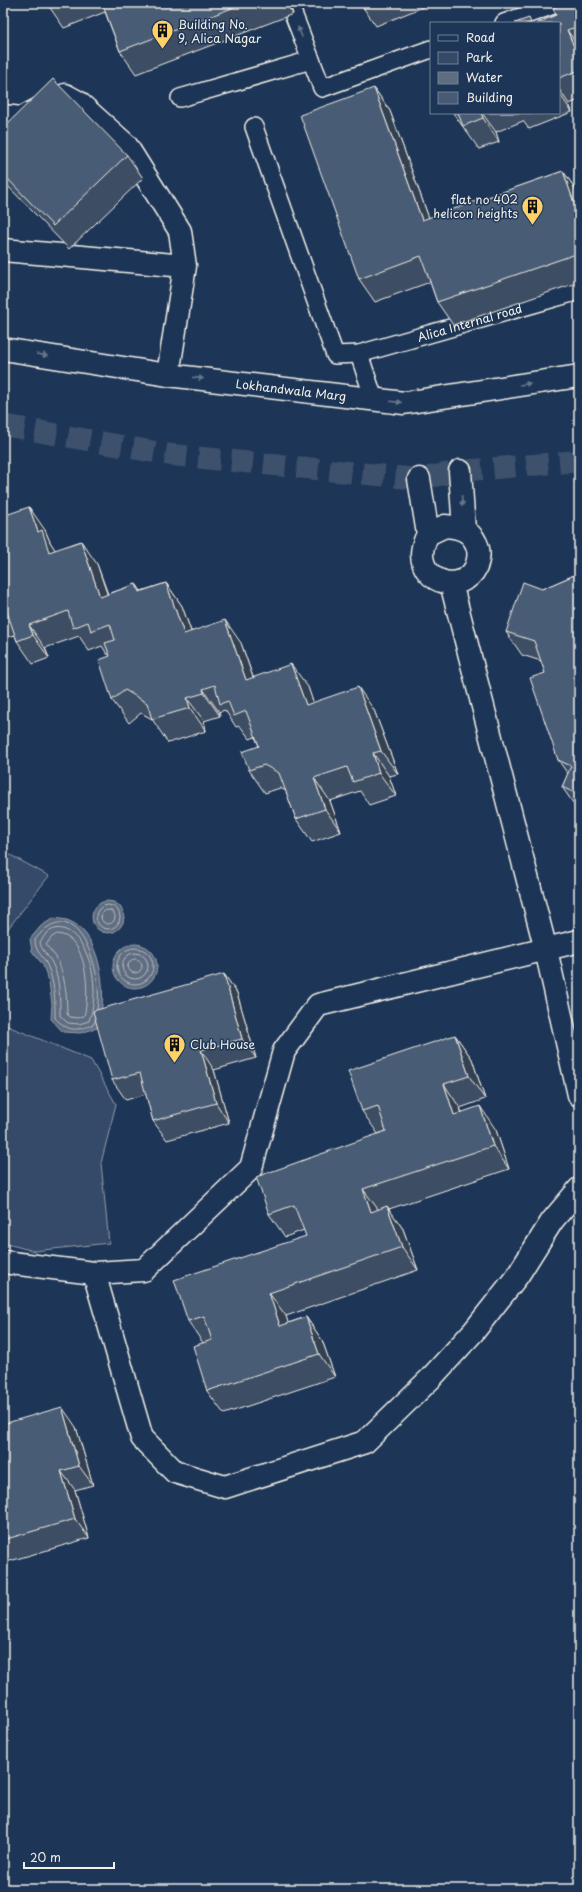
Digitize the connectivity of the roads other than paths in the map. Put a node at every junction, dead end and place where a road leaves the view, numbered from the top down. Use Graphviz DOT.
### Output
graph roads {
  1 [pos="289,3"];
  2 [pos="559,3"];
  3 [pos="507,22"];
  4 [pos="430,49"];
  5 [pos="311,60"];
  6 [pos="180,98"];
  7 [pos="3,116"];
  8 [pos="254,127"];
  9 [pos="3,250"];
  10 [pos="185,266"];
  11 [pos="579,291"];
  12 [pos="3,348"];
  13 [pos="359,354"];
  14 [pos="168,375"];
  15 [pos="579,376"];
  16 [pos="374,399"];
  17 [pos="460,472"];
  18 [pos="418,479"];
  19 [pos="464,530"];
  20 [pos="428,534"];
  21 [pos="451,583"];
  22 [pos="579,941"];
  23 [pos="546,950"];
  24 [pos="579,1095"];
  25 [pos="579,1189"];
  26 [pos="3,1262"];
  27 [pos="94,1273"];
  5 -- 1 [label="lane, one-way"];
  2 -- 3 [label="lane"];
  4 -- 5 [label="lane"];
  5 -- 6 [label="lane"];
  7 -- 10 [label="street"];
  8 -- 13 [label="lane, Alica Internal road"];
  9 -- 10 [label="street"];
  10 -- 14 [label="street"];
  11 -- 13 [label="lane, Alica Internal road"];
  12 -- 14 [label="street, Lokhandwala Marg, one-way"];
  13 -- 16 [label="lane"];
  14 -- 16 [label="street, Lokhandwala Marg, one-way"];
  16 -- 15 [label="street, Lokhandwala Marg, one-way"];
  17 -- 19 [label="street, one-way"];
  18 -- 20 [label="street"];
  19 -- 20 [label="street"];
  19 -- 21 [label="street"];
  20 -- 21 [label="street"];
  21 -- 23 [label="street"];
  22 -- 23 [label="street"];
  23 -- 24 [label="street"];
  23 -- 27 [label="street"];
  25 -- 27 [label="street"];
  26 -- 27 [label="street"];
}
